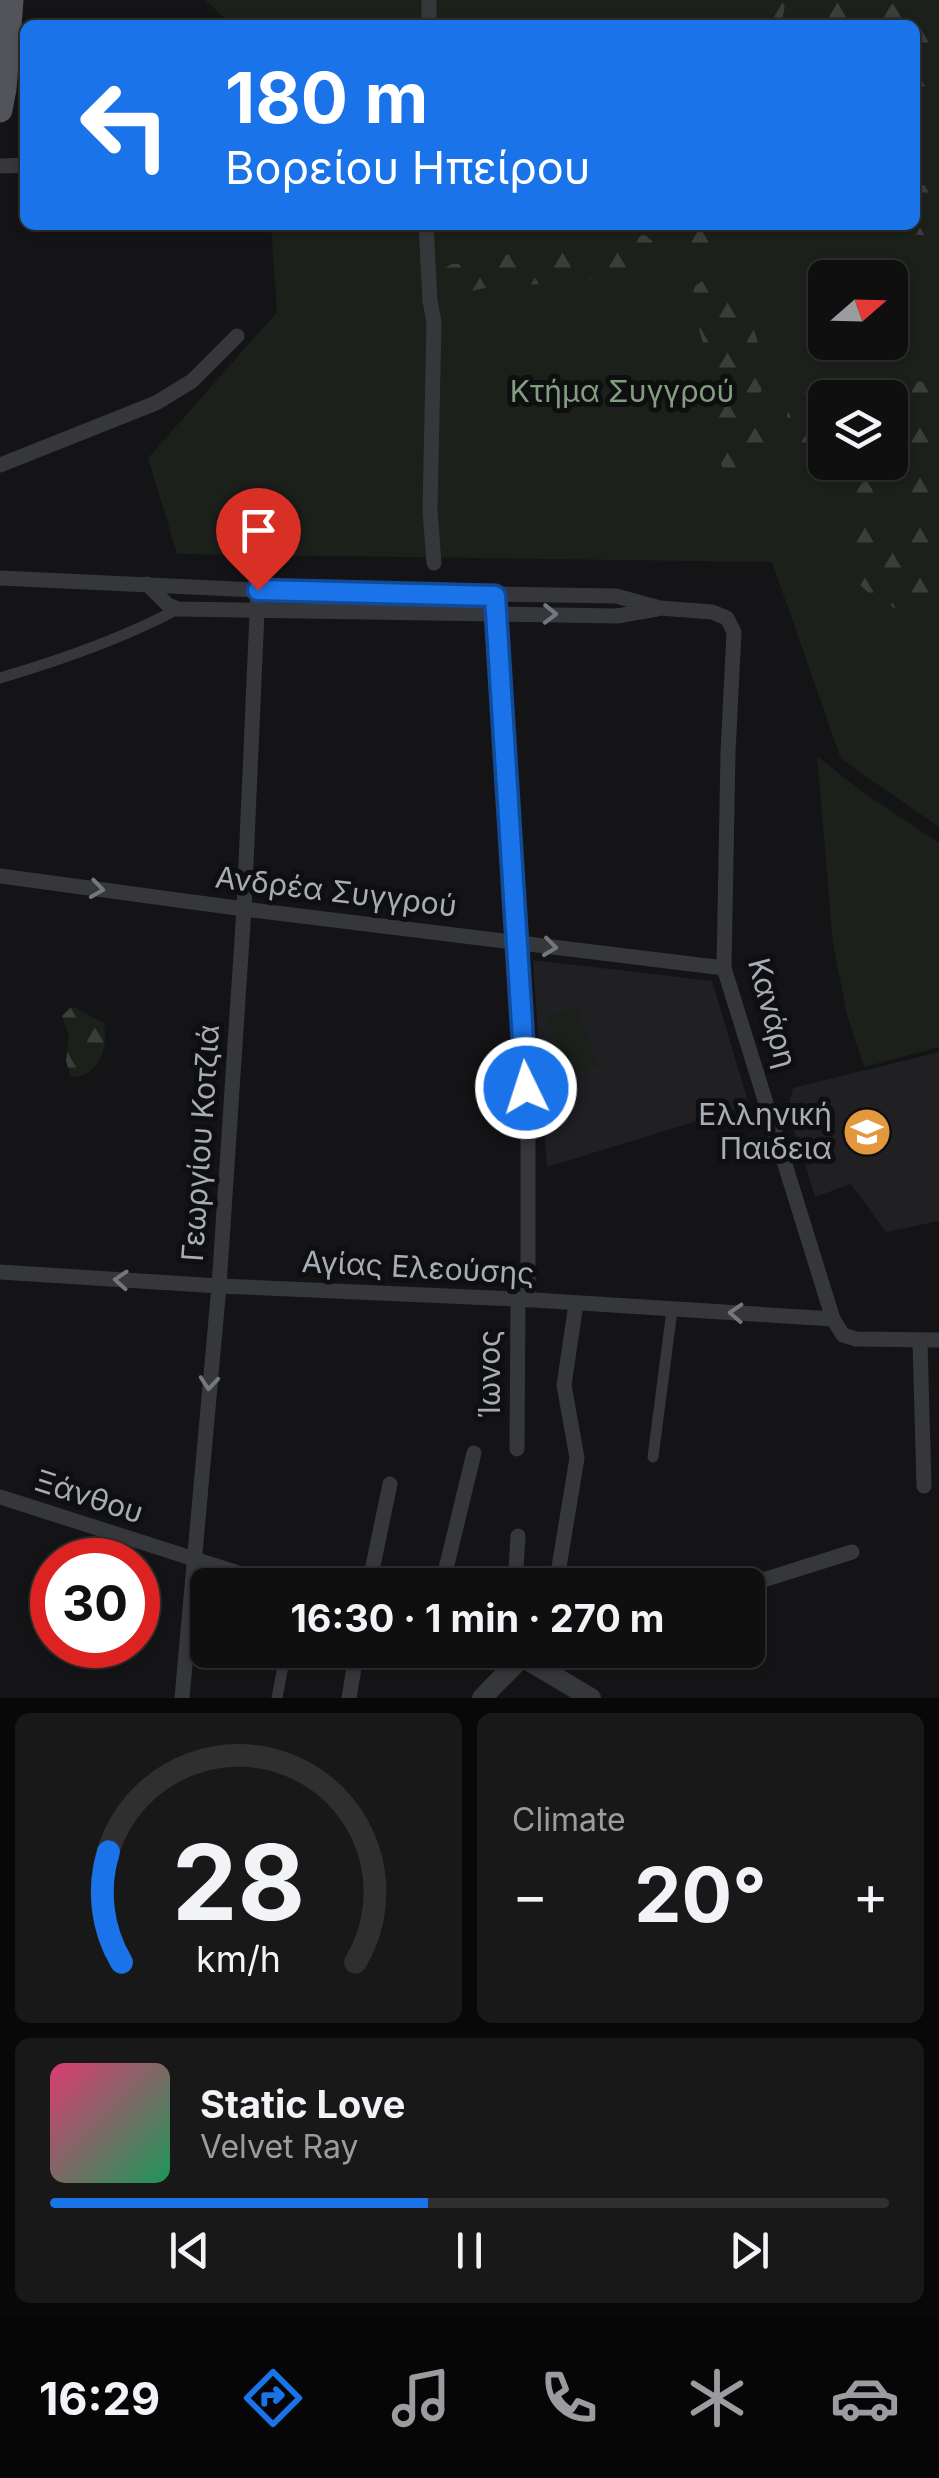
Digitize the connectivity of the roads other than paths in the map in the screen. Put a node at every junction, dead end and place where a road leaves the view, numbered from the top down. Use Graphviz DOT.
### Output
graph roads {
  1 [pos="10,0"];
  2 [pos="0,110"];
  3 [pos="426,230"];
  4 [pos="237,336"];
  5 [pos="0,464"];
  6 [pos="434,563"];
  7 [pos="0,578"];
  8 [pos="147,584"];
  9 [pos="258,590"];
  10 [pos="495,596"];
  11 [pos="660,608"];
  12 [pos="178,609"];
  13 [pos="257,609"];
  14 [pos="496,614"];
  15 [pos="0,678"];
  16 [pos="0,876"];
  17 [pos="244,909"];
  18 [pos="517,943"];
  19 [pos="724,968"];
  20 [pos="0,1272"];
  21 [pos="218,1286"];
  22 [pos="522,1300"];
  23 [pos="576,1304"];
  24 [pos="672,1310"];
  25 [pos="833,1319"];
  26 [pos="939,1340"];
  27 [pos="920,1341"];
  28 [pos="518,1450"];
  29 [pos="474,1454"];
  30 [pos="653,1458"];
  31 [pos="390,1484"];
  32 [pos="924,1486"];
  33 [pos="0,1497"];
  34 [pos="518,1536"];
  35 [pos="852,1552"];
  36 [pos="192,1560"];
  37 [pos="219,1568"];
  38 [pos="373,1568"];
  39 [pos="446,1568"];
  40 [pos="516,1568"];
  41 [pos="559,1568"];
  42 [pos="765,1579"];
  43 [pos="283,1668"];
  44 [pos="354,1668"];
  45 [pos="512,1668"];
  46 [pos="550,1668"];
  47 [pos="182,1698"];
  48 [pos="277,1698"];
  49 [pos="349,1698"];
  50 [pos="482,1698"];
  51 [pos="591,1698"];
  1 -- 2 [label="main road"];
  3 -- 6 [label="street"];
  4 -- 5 [label="street"];
  7 -- 8 [label="street"];
  8 -- 9 [label="street"];
  8 -- 12 [label="street"];
  9 -- 10 [label="street"];
  9 -- 13 [label="street, Γεωργίου Κοτζιά"];
  10 -- 11 [label="street"];
  10 -- 14 [label="street, Ίωνος"];
  14 -- 11 [label="street, one-way"];
  11 -- 19 [label="street, Κανάρη"];
  12 -- 13 [label="street"];
  12 -- 15 [label="street"];
  13 -- 14 [label="street"];
  13 -- 17 [label="street, Γεωργίου Κοτζιά"];
  14 -- 18 [label="street, Ίωνος"];
  16 -- 17 [label="street, Ανδρέα Συγγρού, one-way"];
  17 -- 18 [label="street, Ανδρέα Συγγρού"];
  17 -- 21 [label="street, Γεωργίου Κοτζιά"];
  18 -- 19 [label="street, Ανδρέα Συγγρού, one-way"];
  18 -- 22 [label="street, Ίωνος"];
  19 -- 25 [label="street, Κανάρη"];
  21 -- 20 [label="street, Αγίας Ελεούσης, one-way"];
  21 -- 22 [label="street, Αγίας Ελεούσης"];
  21 -- 36 [label="street, Γεωργίου Κοτζιά, one-way"];
  22 -- 23 [label="street, Αγίας Ελεούσης"];
  22 -- 28 [label="street, Ίωνος"];
  23 -- 24 [label="street, Αγίας Ελεούσης"];
  23 -- 41 [label="street"];
  25 -- 24 [label="street, Αγίας Ελεούσης, one-way"];
  24 -- 30 [label="street"];
  25 -- 27 [label="street"];
  26 -- 27 [label="street"];
  27 -- 32 [label="street"];
  29 -- 39 [label="street"];
  31 -- 38 [label="street"];
  33 -- 36 [label="street, Ξάνθου"];
  34 -- 40 [label="street"];
  35 -- 42 [label="street"];
  36 -- 37 [label="street, Ξάνθου"];
  36 -- 47 [label="street, Γεωργίου Κοτζιά"];
  43 -- 48 [label="street"];
  44 -- 49 [label="street"];
  45 -- 50 [label="street"];
  46 -- 51 [label="street"];
}
